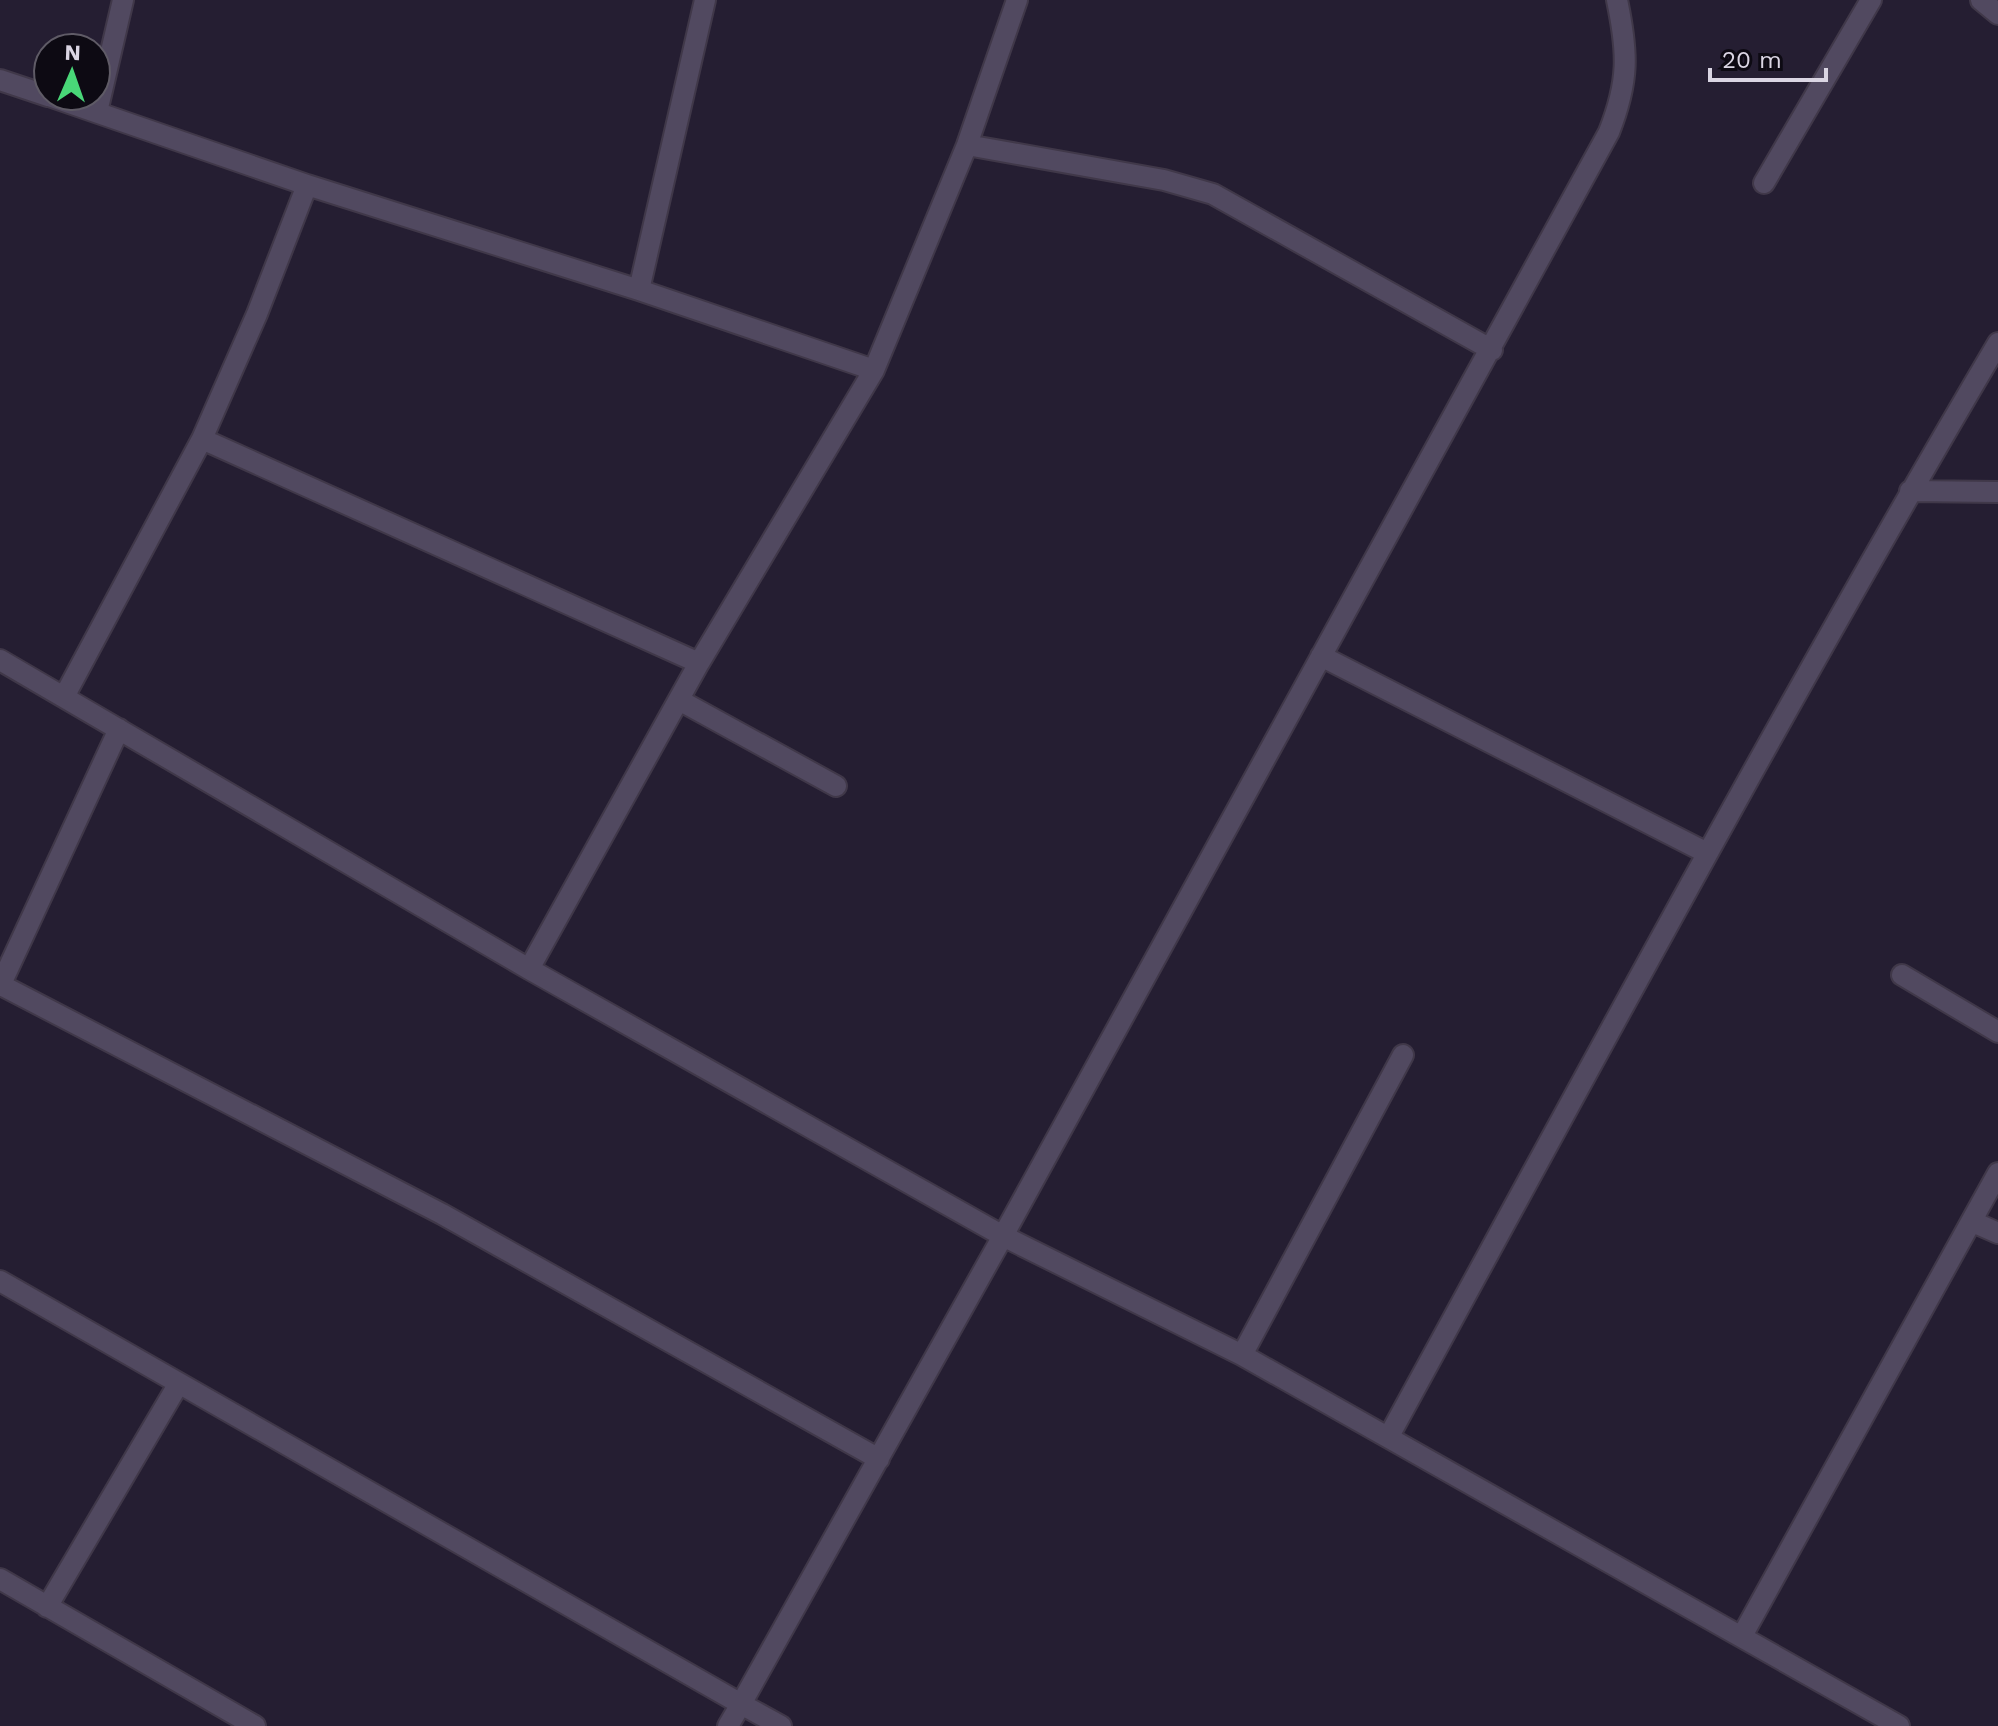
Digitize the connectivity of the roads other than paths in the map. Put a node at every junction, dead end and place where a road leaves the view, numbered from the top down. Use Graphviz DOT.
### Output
graph roads {
  1 [pos="123,0"];
  2 [pos="705,0"];
  3 [pos="1017,0"];
  4 [pos="1617,0"];
  5 [pos="1871,0"];
  6 [pos="1981,0"];
  7 [pos="1998,14"];
  8 [pos="112,47"];
  9 [pos="0,80"];
  10 [pos="32,91"];
  11 [pos="97,112"];
  12 [pos="967,145"];
  13 [pos="1764,183"];
  14 [pos="307,185"];
  15 [pos="639,290"];
  16 [pos="1998,343"];
  17 [pos="1492,350"];
  18 [pos="874,370"];
  19 [pos="202,439"];
  20 [pos="1910,491"];
  21 [pos="1998,492"];
  22 [pos="1321,656"];
  23 [pos="0,660"];
  24 [pos="699,663"];
  25 [pos="65,695"];
  26 [pos="679,700"];
  27 [pos="119,729"];
  28 [pos="836,786"];
  29 [pos="1707,853"];
  30 [pos="529,969"];
  31 [pos="1902,975"];
  32 [pos="0,986"];
  33 [pos="1998,1032"];
  34 [pos="1403,1055"];
  35 [pos="1998,1173"];
  36 [pos="1973,1222"];
  37 [pos="1998,1233"];
  38 [pos="1003,1236"];
  39 [pos="0,1281"];
  40 [pos="1242,1355"];
  41 [pos="179,1383"];
  42 [pos="1389,1436"];
  43 [pos="879,1459"];
  44 [pos="0,1579"];
  45 [pos="47,1607"];
  46 [pos="1742,1636"];
  47 [pos="741,1704"];
  48 [pos="255,1726"];
  49 [pos="728,1726"];
  50 [pos="781,1726"];
  51 [pos="1899,1726"];
  1 -- 8 [label="street"];
  2 -- 15 [label="street"];
  3 -- 12 [label="street"];
  4 -- 17 [label="street"];
  5 -- 13 [label="street"];
  6 -- 7 [label="street"];
  9 -- 10 [label="street"];
  11 -- 14 [label="street"];
  12 -- 17 [label="street"];
  12 -- 18 [label="street"];
  14 -- 15 [label="street"];
  14 -- 19 [label="street"];
  15 -- 18 [label="street"];
  16 -- 20 [label="street"];
  17 -- 22 [label="street"];
  18 -- 24 [label="street"];
  19 -- 24 [label="street"];
  19 -- 25 [label="street"];
  20 -- 21 [label="street"];
  20 -- 29 [label="street"];
  22 -- 29 [label="street"];
  22 -- 38 [label="street"];
  23 -- 25 [label="street"];
  24 -- 26 [label="street"];
  25 -- 27 [label="street"];
  26 -- 28 [label="street"];
  26 -- 30 [label="street"];
  27 -- 30 [label="street"];
  27 -- 32 [label="street"];
  29 -- 42 [label="street"];
  30 -- 38 [label="street"];
  31 -- 33 [label="street"];
  32 -- 43 [label="street"];
  34 -- 40 [label="street"];
  35 -- 36 [label="street"];
  36 -- 37 [label="street"];
  36 -- 46 [label="street"];
  38 -- 40 [label="street"];
  38 -- 43 [label="street"];
  39 -- 41 [label="street"];
  40 -- 42 [label="street"];
  41 -- 45 [label="street"];
  41 -- 47 [label="street"];
  42 -- 46 [label="street"];
  43 -- 47 [label="street"];
  44 -- 45 [label="street"];
  45 -- 48 [label="street"];
  46 -- 51 [label="street"];
  47 -- 49 [label="street"];
  47 -- 50 [label="street"];
}
